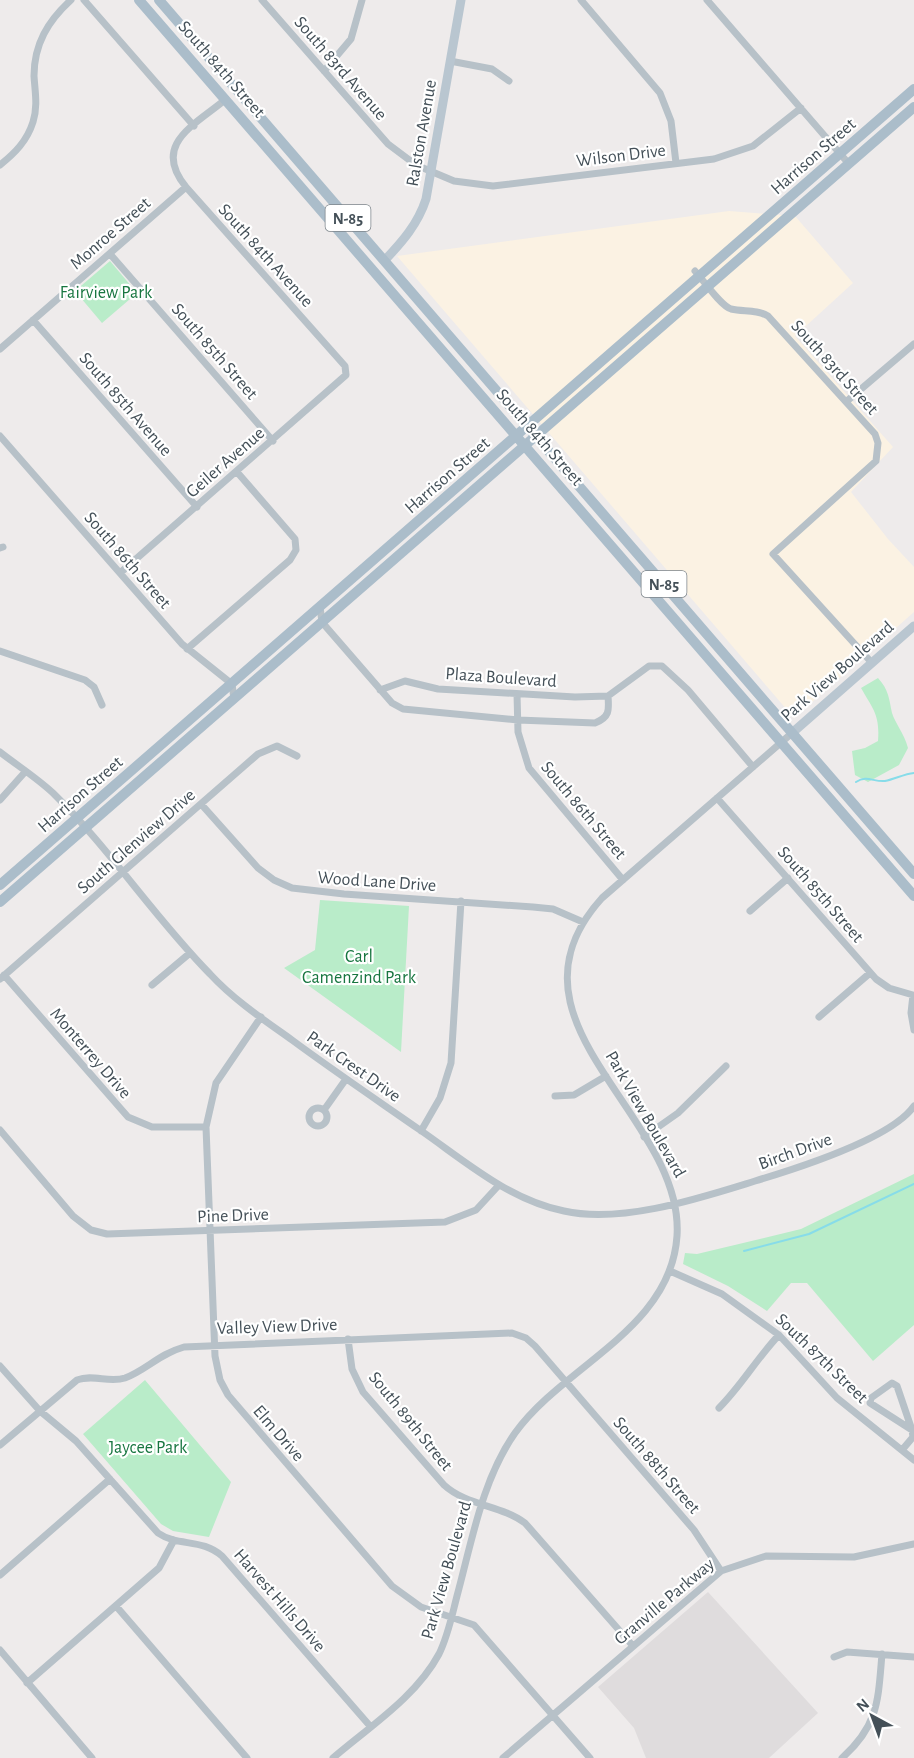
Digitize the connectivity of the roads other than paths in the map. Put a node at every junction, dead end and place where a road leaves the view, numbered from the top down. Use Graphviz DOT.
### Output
graph roads {
  1 [pos="71,0"];
  2 [pos="84,0"];
  3 [pos="139,0"];
  4 [pos="159,0"];
  5 [pos="262,0"];
  6 [pos="362,0"];
  7 [pos="461,0"];
  8 [pos="581,0"];
  9 [pos="707,0"];
  10 [pos="450,61"];
  11 [pos="324,71"];
  12 [pos="509,81"];
  13 [pos="914,89"];
  14 [pos="226,99"];
  15 [pos="914,107"];
  16 [pos="801,108"];
  17 [pos="194,126"];
  18 [pos="840,153"];
  19 [pos="676,164"];
  20 [pos="849,164"];
  21 [pos="0,165"];
  22 [pos="431,172"];
  23 [pos="186,187"];
  24 [pos="319,206"];
  25 [pos="110,254"];
  26 [pos="385,260"];
  27 [pos="697,274"];
  28 [pos="708,286"];
  29 [pos="33,320"];
  30 [pos="914,344"];
  31 [pos="0,349"];
  32 [pos="347,371"];
  33 [pos="847,401"];
  34 [pos="529,426"];
  35 [pos="0,436"];
  36 [pos="518,436"];
  37 [pos="537,436"];
  38 [pos="273,441"];
  39 [pos="526,446"];
  40 [pos="237,472"];
  41 [pos="197,507"];
  42 [pos="120,573"];
  43 [pos="320,607"];
  44 [pos="322,622"];
  45 [pos="914,626"];
  46 [pos="187,649"];
  47 [pos="0,651"];
  48 [pos="872,663"];
  49 [pos="232,684"];
  50 [pos="380,690"];
  51 [pos="517,694"];
  52 [pos="608,696"];
  53 [pos="234,699"];
  54 [pos="102,705"];
  55 [pos="518,720"];
  56 [pos="792,733"];
  57 [pos="781,742"];
  58 [pos="0,752"];
  59 [pos="297,756"];
  60 [pos="753,766"];
  61 [pos="26,772"];
  62 [pos="717,798"];
  63 [pos="0,800"];
  64 [pos="201,804"];
  65 [pos="80,824"];
  66 [pos="122,873"];
  67 [pos="914,873"];
  68 [pos="788,878"];
  69 [pos="623,880"];
  70 [pos="0,885"];
  71 [pos="914,896"];
  72 [pos="461,901"];
  73 [pos="0,902"];
  74 [pos="750,911"];
  75 [pos="583,922"];
  76 [pos="190,953"];
  77 [pos="870,973"];
  78 [pos="2,977"];
  79 [pos="152,985"];
  80 [pos="261,1017"];
  81 [pos="819,1017"];
  82 [pos="914,1030"];
  83 [pos="726,1066"];
  84 [pos="606,1076"];
  85 [pos="346,1079"];
  86 [pos="555,1096"];
  87 [pos="914,1106"];
  88 [pos="324,1110"];
  89 [pos="206,1126"];
  90 [pos="0,1130"];
  91 [pos="421,1131"];
  92 [pos="644,1137"];
  93 [pos="499,1185"];
  94 [pos="675,1202"];
  95 [pos="210,1231"];
  96 [pos="670,1271"];
  97 [pos="779,1335"];
  98 [pos="348,1339"];
  99 [pos="215,1344"];
  100 [pos="0,1366"];
  101 [pos="566,1383"];
  102 [pos="719,1408"];
  103 [pos="40,1411"];
  104 [pos="912,1431"];
  105 [pos="0,1445"];
  106 [pos="902,1450"];
  107 [pos="914,1460"];
  108 [pos="110,1479"];
  109 [pos="482,1504"];
  110 [pos="174,1540"];
  111 [pos="914,1544"];
  112 [pos="721,1571"];
  113 [pos="0,1575"];
  114 [pos="116,1606"];
  115 [pos="451,1617"];
  116 [pos="633,1646"];
  117 [pos="0,1650"];
  118 [pos="882,1654"];
  119 [pos="914,1657"];
  120 [pos="834,1658"];
  121 [pos="27,1683"];
  122 [pos="553,1715"];
  123 [pos="370,1726"];
  124 [pos="92,1758"];
  125 [pos="247,1758"];
  126 [pos="333,1758"];
  127 [pos="503,1758"];
  128 [pos="590,1758"];
  129 [pos="842,1758"];
  1 -- 21 [label="street"];
  2 -- 17 [label="street"];
  3 -- 14 [label="main road, South 84th Street / N-85"];
  4 -- 26 [label="main road, South 84th Street / N-85"];
  5 -- 11 [label="street, South 83rd Avenue"];
  6 -- 11 [label="street"];
  7 -- 10 [label="street, Ralston Avenue"];
  8 -- 19 [label="street"];
  9 -- 16 [label="street"];
  10 -- 12 [label="street"];
  10 -- 22 [label="street, Ralston Avenue"];
  11 -- 22 [label="street, South 83rd Avenue"];
  13 -- 18 [label="main road, Harrison Street"];
  14 -- 17 [label="street"];
  14 -- 24 [label="main road, South 84th Street / N-85"];
  15 -- 20 [label="main road, Harrison Street"];
  16 -- 18 [label="street"];
  16 -- 19 [label="street, Wilson Drive"];
  17 -- 23 [label="street, South 84th Avenue"];
  18 -- 20 [label="street"];
  18 -- 27 [label="main road, Harrison Street"];
  19 -- 22 [label="street, Wilson Drive"];
  20 -- 28 [label="main road, Harrison Street"];
  22 -- 26 [label="street, Ralston Avenue"];
  23 -- 25 [label="street, Monroe Street"];
  23 -- 32 [label="street, South 84th Avenue"];
  24 -- 26 [label="main road"];
  24 -- 36 [label="main road, South 84th Street / N-85"];
  25 -- 29 [label="street, Monroe Street"];
  25 -- 38 [label="street, South 85th Street"];
  26 -- 34 [label="main road, South 84th Street / N-85"];
  27 -- 28 [label="street, South 83rd Street"];
  27 -- 34 [label="main road, Harrison Street"];
  28 -- 33 [label="street, South 83rd Street"];
  28 -- 37 [label="main road, Harrison Street"];
  29 -- 31 [label="street, Monroe Street"];
  29 -- 41 [label="street, South 85th Avenue"];
  30 -- 33 [label="street"];
  32 -- 38 [label="street, Geiler Avenue"];
  33 -- 48 [label="street, South 83rd Street"];
  34 -- 36 [label="main road, Harrison Street"];
  34 -- 37 [label="main road, South 84th Street / N-85"];
  35 -- 42 [label="street, South 86th Street"];
  36 -- 39 [label="main road, South 84th Street / N-85"];
  36 -- 43 [label="main road, Harrison Street"];
  37 -- 39 [label="main road, Harrison Street"];
  37 -- 56 [label="main road, South 84th Street / N-85"];
  38 -- 40 [label="street, Geiler Avenue"];
  39 -- 44 [label="main road, Harrison Street"];
  39 -- 57 [label="main road, South 84th Street / N-85"];
  40 -- 41 [label="street, Geiler Avenue"];
  40 -- 46 [label="street"];
  41 -- 42 [label="street, Geiler Avenue"];
  42 -- 46 [label="street, South 86th Street"];
  43 -- 44 [label="street"];
  43 -- 49 [label="main road, Harrison Street"];
  44 -- 50 [label="street"];
  44 -- 53 [label="main road, Harrison Street"];
  45 -- 48 [label="street, Park View Boulevard"];
  46 -- 49 [label="street, South 86th Street"];
  47 -- 54 [label="street"];
  48 -- 56 [label="street, Park View Boulevard"];
  49 -- 53 [label="street"];
  49 -- 65 [label="main road, Harrison Street"];
  50 -- 51 [label="street, Plaza Boulevard"];
  50 -- 55 [label="street"];
  51 -- 52 [label="street, Plaza Boulevard"];
  51 -- 55 [label="street, South 86th Street"];
  52 -- 55 [label="street"];
  52 -- 60 [label="street"];
  53 -- 65 [label="main road, Harrison Street"];
  55 -- 69 [label="street, South 86th Street"];
  56 -- 57 [label="street, Park View Boulevard"];
  56 -- 67 [label="main road, South 84th Street / N-85"];
  57 -- 60 [label="street, Park View Boulevard"];
  57 -- 71 [label="main road, South 84th Street / N-85"];
  58 -- 61 [label="street"];
  59 -- 64 [label="street, South Glenview Drive"];
  60 -- 62 [label="street, Park View Boulevard"];
  61 -- 63 [label="street"];
  61 -- 65 [label="street"];
  62 -- 68 [label="street, South 85th Street"];
  62 -- 69 [label="street, Park View Boulevard"];
  64 -- 66 [label="street, South Glenview Drive"];
  64 -- 72 [label="street, Wood Lane Drive"];
  65 -- 66 [label="street, Park Crest Drive"];
  65 -- 70 [label="main road, Harrison Street"];
  65 -- 73 [label="main road, Harrison Street"];
  66 -- 76 [label="street, Park Crest Drive"];
  66 -- 78 [label="street, South Glenview Drive"];
  68 -- 74 [label="street"];
  68 -- 77 [label="street, South 85th Street"];
  69 -- 75 [label="street, Park View Boulevard"];
  72 -- 75 [label="street, Wood Lane Drive"];
  72 -- 91 [label="street"];
  75 -- 84 [label="street, Park View Boulevard"];
  76 -- 79 [label="street"];
  76 -- 80 [label="street, Park Crest Drive"];
  77 -- 81 [label="street"];
  77 -- 82 [label="street, South 85th Street"];
  78 -- 89 [label="street, Monterrey Drive"];
  80 -- 85 [label="street, Park Crest Drive"];
  80 -- 89 [label="street, Elm Drive"];
  83 -- 92 [label="street"];
  84 -- 86 [label="street"];
  84 -- 92 [label="street, Park View Boulevard"];
  85 -- 88 [label="street"];
  85 -- 91 [label="street, Park Crest Drive"];
  87 -- 94 [label="street, Birch Drive"];
  89 -- 95 [label="street, Elm Drive"];
  90 -- 95 [label="street, Pine Drive"];
  91 -- 93 [label="street, Park Crest Drive"];
  92 -- 94 [label="street, Park View Boulevard"];
  93 -- 94 [label="street, Park Crest Drive"];
  93 -- 95 [label="street, Pine Drive"];
  94 -- 96 [label="street, Park View Boulevard"];
  95 -- 99 [label="street, Elm Drive"];
  96 -- 97 [label="street, South 87th Street"];
  96 -- 101 [label="street, Park View Boulevard"];
  97 -- 102 [label="street"];
  97 -- 106 [label="street, South 87th Street"];
  98 -- 99 [label="street, Valley View Drive"];
  98 -- 101 [label="street, Valley View Drive"];
  98 -- 109 [label="street, South 89th Street"];
  99 -- 103 [label="street, Valley View Drive"];
  99 -- 115 [label="street, Elm Drive"];
  100 -- 103 [label="street, Harvest Hills Drive"];
  101 -- 109 [label="street, Park View Boulevard"];
  101 -- 112 [label="street, South 88th Street"];
  103 -- 105 [label="street, Valley View Drive"];
  103 -- 108 [label="street, Harvest Hills Drive"];
  104 -- 104 [label="street"];
  104 -- 106 [label="street"];
  106 -- 107 [label="street, South 87th Street"];
  108 -- 110 [label="street, Harvest Hills Drive"];
  108 -- 113 [label="street"];
  109 -- 115 [label="street, Park View Boulevard"];
  109 -- 116 [label="street, South 89th Street"];
  110 -- 114 [label="street"];
  110 -- 123 [label="street, Harvest Hills Drive"];
  111 -- 112 [label="street, Granville Parkway"];
  112 -- 116 [label="street, Granville Parkway"];
  114 -- 121 [label="street"];
  114 -- 125 [label="street"];
  115 -- 122 [label="street, Elm Drive"];
  115 -- 123 [label="street, Park View Boulevard"];
  116 -- 122 [label="street, Granville Parkway"];
  117 -- 121 [label="street"];
  118 -- 119 [label="street"];
  118 -- 120 [label="street"];
  118 -- 129 [label="street"];
  121 -- 124 [label="street"];
  122 -- 127 [label="street, Granville Parkway"];
  122 -- 128 [label="street, Elm Drive"];
  123 -- 126 [label="street, Park View Boulevard"];
}
